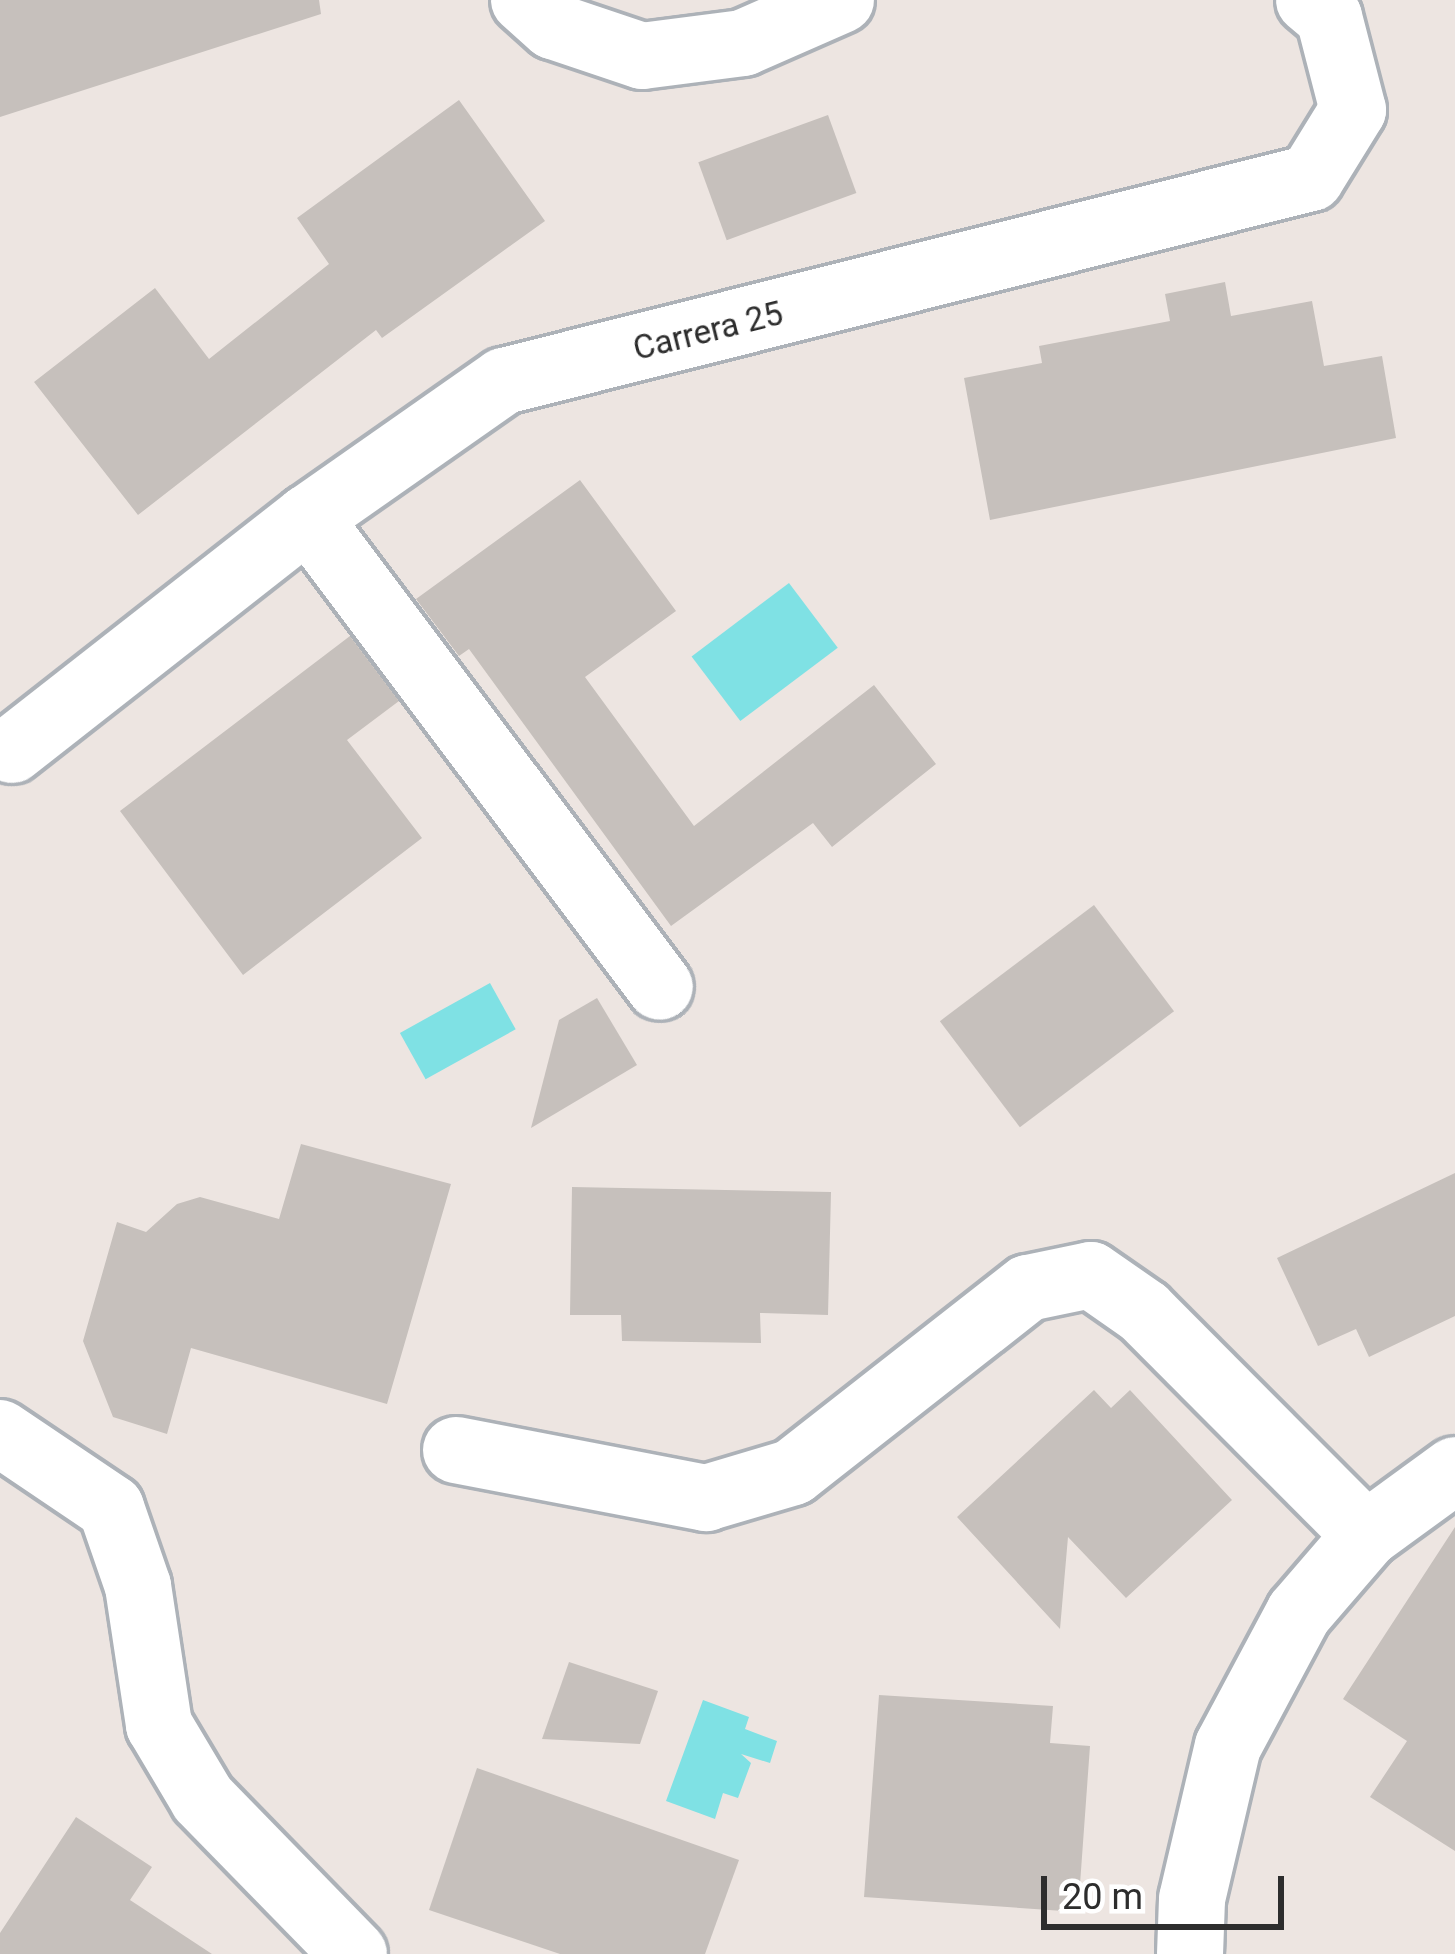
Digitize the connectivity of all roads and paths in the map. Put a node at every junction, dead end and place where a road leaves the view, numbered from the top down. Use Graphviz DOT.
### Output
graph roads {
  1 [pos="524,0"];
  2 [pos="841,0"];
  3 [pos="1309,0"];
  4 [pos="308,518"];
  5 [pos="12,750"];
  6 [pos="660,987"];
  7 [pos="0,1433"];
  8 [pos="456,1450"];
  9 [pos="1455,1470"];
  10 [pos="1366,1535"];
  11 [pos="354,1954"];
  12 [pos="1190,1954"];
  1 -- 2 [label="street"];
  3 -- 4 [label="street, Carrera 25"];
  4 -- 5 [label="street, Carrera 25"];
  4 -- 6 [label="street"];
  7 -- 11 [label="street"];
  8 -- 10 [label="street"];
  9 -- 10 [label="street"];
  10 -- 12 [label="street"];
}
